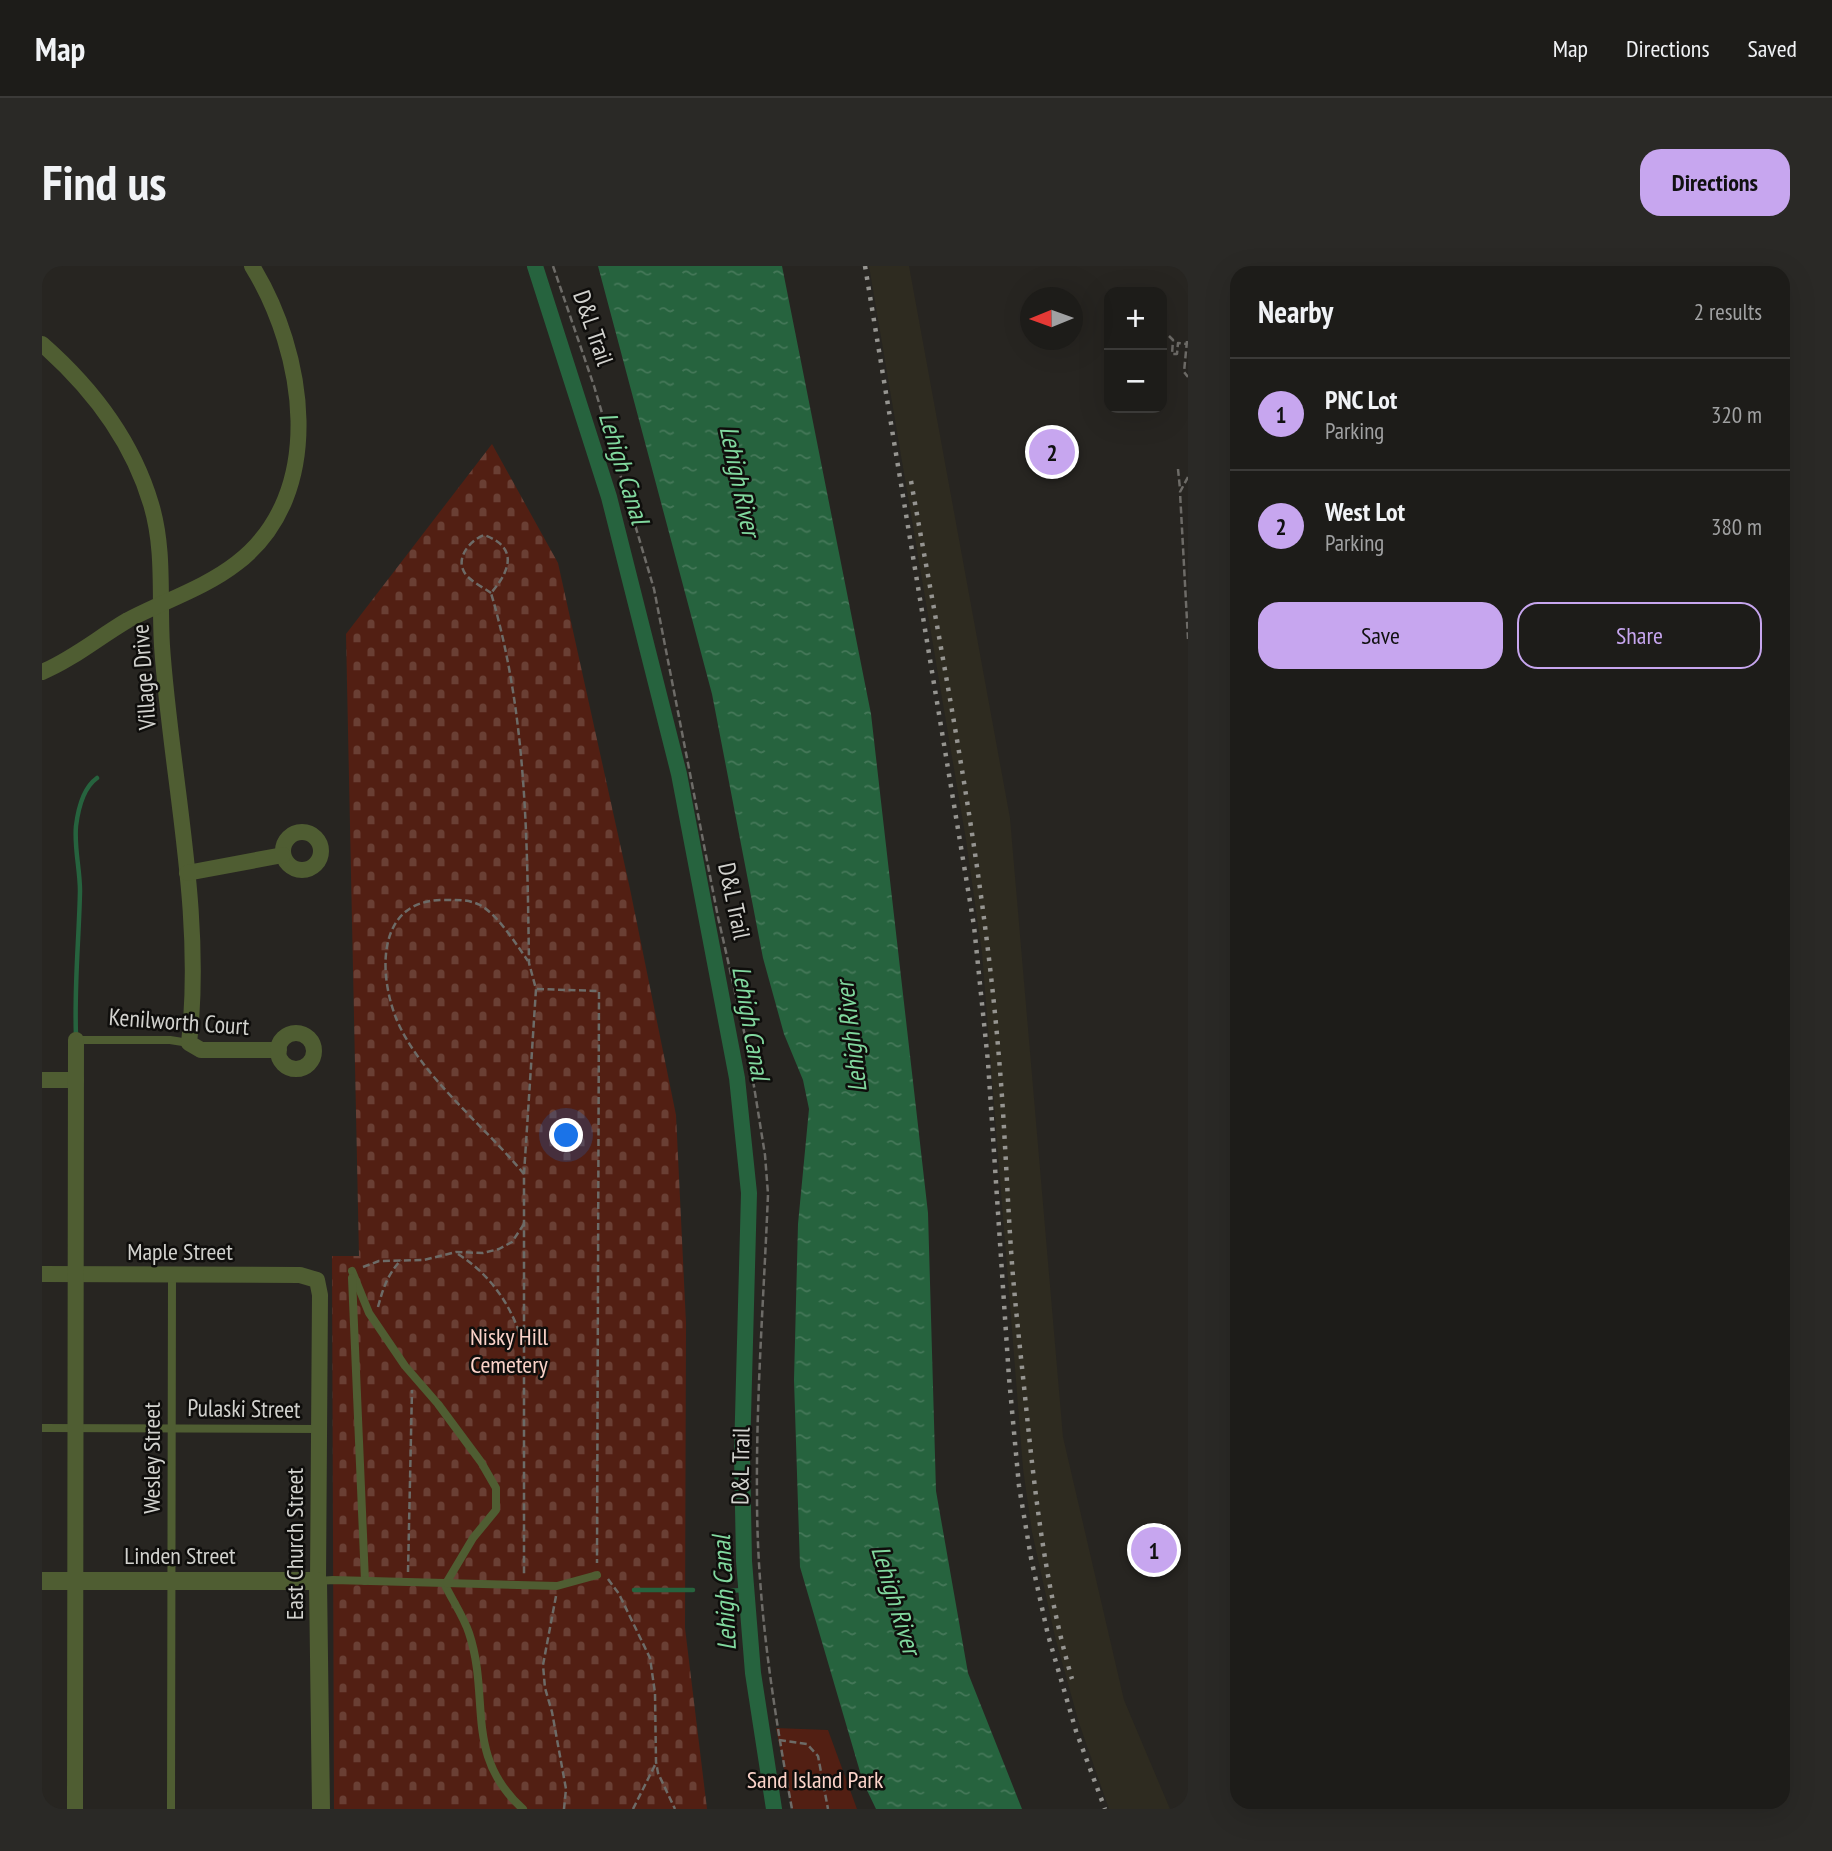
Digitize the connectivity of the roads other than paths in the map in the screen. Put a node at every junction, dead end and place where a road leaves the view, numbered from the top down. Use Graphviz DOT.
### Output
graph roads {
  1 [pos="252,266"];
  2 [pos="42,344"];
  3 [pos="162,602"];
  4 [pos="42,673"];
  5 [pos="283,855"];
  6 [pos="187,873"];
  7 [pos="76,1040"];
  8 [pos="190,1043"];
  9 [pos="279,1050"];
  10 [pos="42,1080"];
  11 [pos="76,1080"];
  12 [pos="42,1274"];
  13 [pos="75,1275"];
  14 [pos="172,1275"];
  15 [pos="317,1280"];
  16 [pos="171,1427"];
  17 [pos="42,1428"];
  18 [pos="76,1428"];
  19 [pos="320,1429"];
  20 [pos="597,1575"];
  21 [pos="42,1581"];
  22 [pos="75,1581"];
  23 [pos="172,1581"];
  24 [pos="318,1581"];
  25 [pos="365,1581"];
  26 [pos="445,1585"];
  27 [pos="75,1809"];
  28 [pos="171,1809"];
  29 [pos="321,1809"];
  30 [pos="523,1809"];
  1 -- 3 [label="street"];
  2 -- 3 [label="street, Village Drive"];
  3 -- 4 [label="street"];
  3 -- 6 [label="street, Village Drive"];
  5 -- 6 [label="street"];
  6 -- 8 [label="street, Village Drive"];
  7 -- 8 [label="lane, Kenilworth Court"];
  7 -- 11 [label="street"];
  8 -- 9 [label="street, Kenilworth Court"];
  10 -- 11 [label="street"];
  11 -- 13 [label="street"];
  12 -- 13 [label="street, Maple Street"];
  13 -- 14 [label="street, Maple Street"];
  13 -- 18 [label="street"];
  14 -- 15 [label="street, Maple Street"];
  14 -- 16 [label="lane, Wesley Street"];
  15 -- 19 [label="street, East Church Street"];
  16 -- 18 [label="lane, Pulaski Street"];
  16 -- 19 [label="lane, Pulaski Street"];
  16 -- 23 [label="lane, Wesley Street"];
  17 -- 18 [label="lane, Pulaski Street"];
  18 -- 22 [label="street"];
  19 -- 24 [label="street, East Church Street"];
  20 -- 26 [label="lane"];
  21 -- 22 [label="street, Linden Street"];
  22 -- 23 [label="street, Linden Street"];
  22 -- 27 [label="street"];
  23 -- 24 [label="street, Linden Street"];
  23 -- 28 [label="lane, Wesley Street"];
  24 -- 25 [label="lane"];
  24 -- 29 [label="street, East Church Street"];
  25 -- 26 [label="lane"];
  25 -- 26 [label="lane"];
  26 -- 30 [label="lane"];
}
